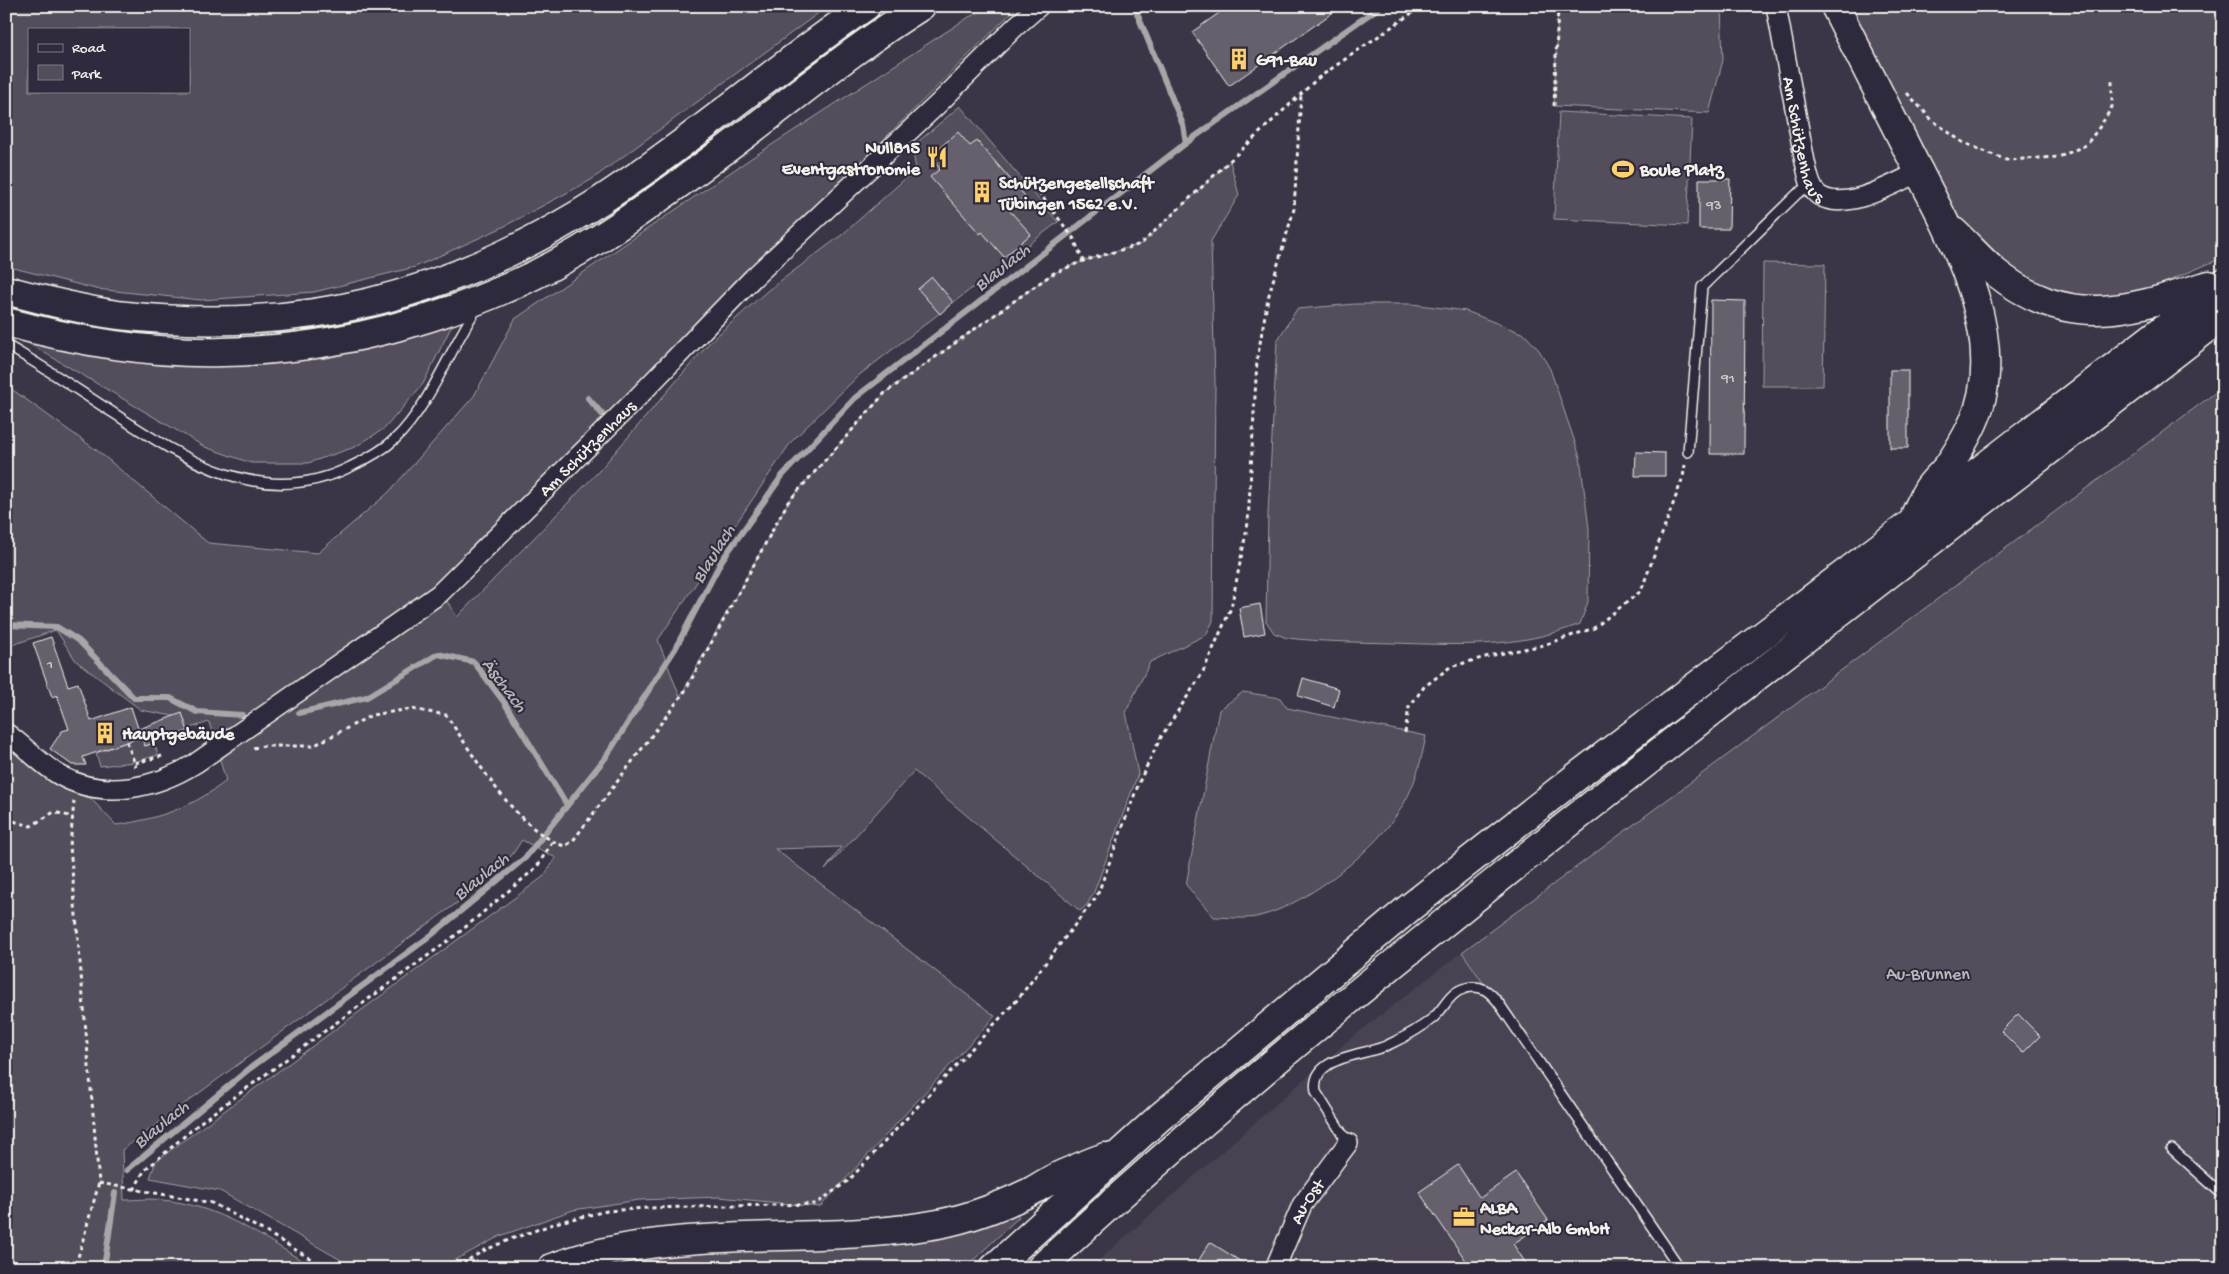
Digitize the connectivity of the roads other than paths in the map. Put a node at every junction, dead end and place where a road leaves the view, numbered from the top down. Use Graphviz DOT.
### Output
graph roads {
  1 [pos="866,6"];
  2 [pos="921,6"];
  3 [pos="1039,6"];
  4 [pos="1776,6"];
  5 [pos="1835,6"];
  6 [pos="1919,172"];
  7 [pos="1811,185"];
  8 [pos="1947,224"];
  9 [pos="2223,282"];
  10 [pos="6,290"];
  11 [pos="484,297"];
  12 [pos="2223,316"];
  13 [pos="6,322"];
  14 [pos="6,345"];
  15 [pos="1688,452"];
  16 [pos="1909,525"];
  17 [pos="6,733"];
  18 [pos="1348,1143"];
  19 [pos="2172,1149"];
  20 [pos="1123,1150"];
  21 [pos="2223,1195"];
  22 [pos="552,1268"];
  23 [pos="994,1268"];
  24 [pos="1041,1268"];
  25 [pos="1275,1268"];
  26 [pos="1680,1268"];
  1 -- 10 [label="main road"];
  2 -- 11 [label="main road"];
  3 -- 17 [label="street, Am Schützenhaus"];
  4 -- 7 [label="street, Am Schützenhaus"];
  5 -- 6 [label="main road"];
  6 -- 7 [label="street, Am Schützenhaus"];
  6 -- 8 [label="main road"];
  7 -- 15 [label="lane"];
  8 -- 9 [label="main road"];
  8 -- 16 [label="main road"];
  9 -- 16 [label="main road"];
  11 -- 13 [label="main road"];
  11 -- 14 [label="lane"];
  12 -- 24 [label="main road"];
  16 -- 20 [label="main road"];
  18 -- 25 [label="street, Au-Ost"];
  18 -- 26 [label="lane"];
  19 -- 21 [label="lane"];
  20 -- 22 [label="main road"];
  20 -- 23 [label="main road"];
}
